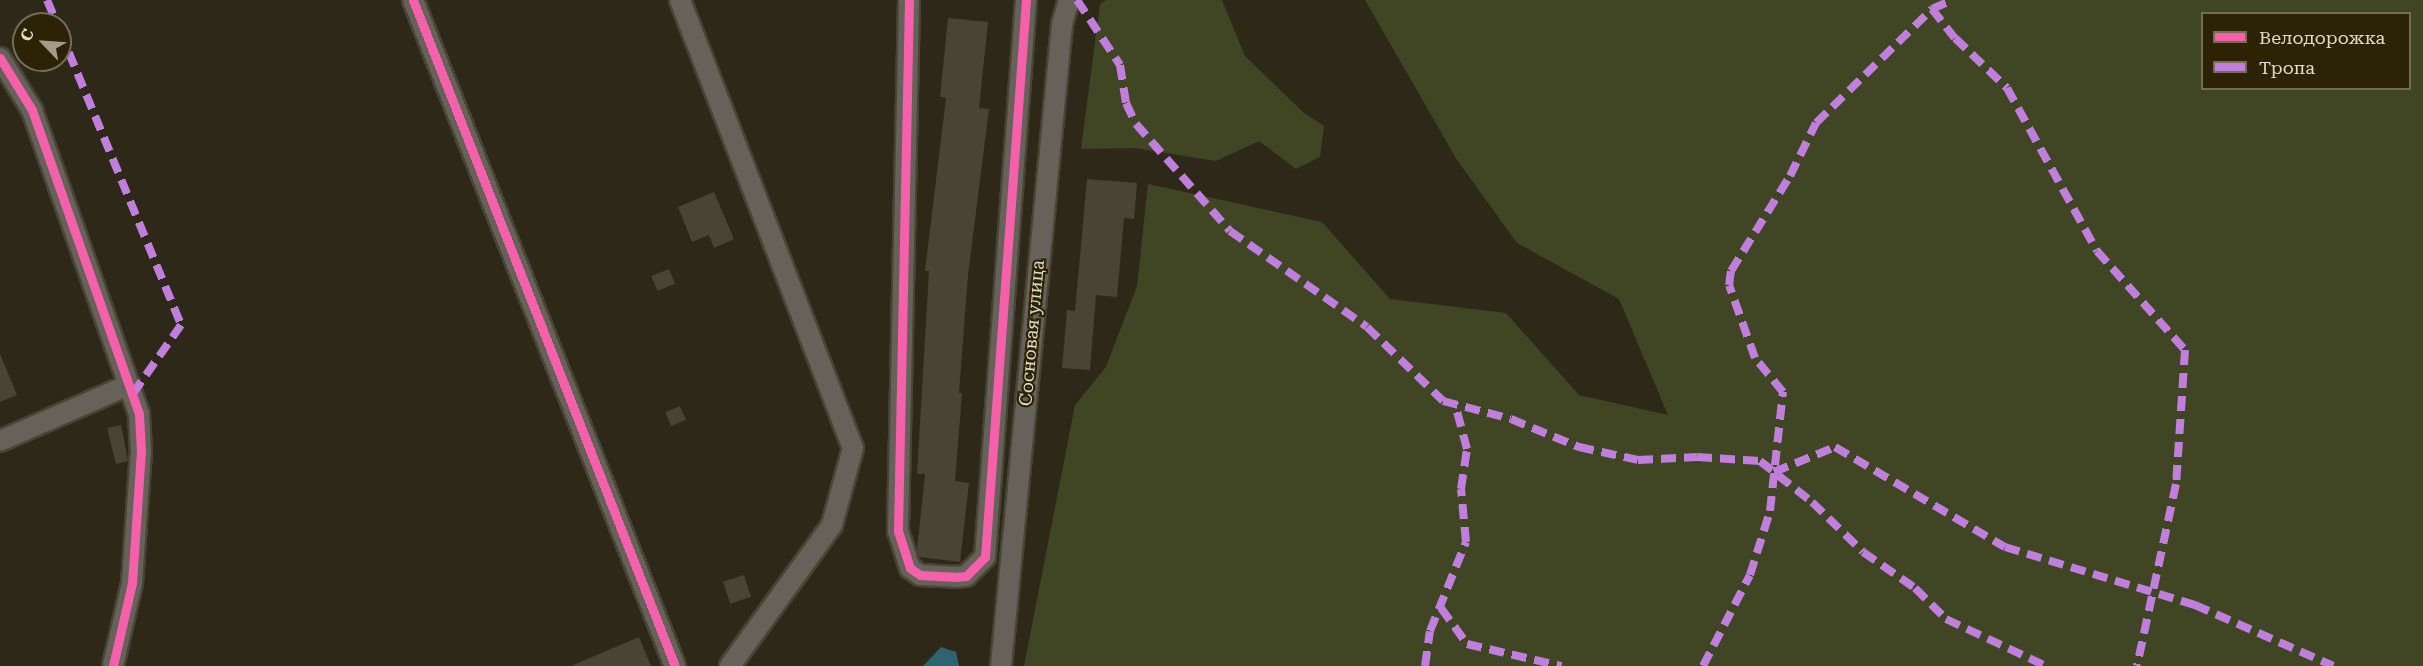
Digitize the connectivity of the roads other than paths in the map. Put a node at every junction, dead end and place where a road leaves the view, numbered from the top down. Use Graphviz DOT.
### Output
graph roads {
  1 [pos="413,0"];
  2 [pos="680,0"];
  3 [pos="909,0"];
  4 [pos="1026,0"];
  5 [pos="1069,0"];
  6 [pos="0,58"];
  7 [pos="129,386"];
  8 [pos="0,441"];
  9 [pos="113,666"];
  10 [pos="675,666"];
  11 [pos="730,666"];
  12 [pos="1001,666"];
  1 -- 10 [label="street"];
  2 -- 11 [label="street"];
  3 -- 4 [label="street"];
  5 -- 12 [label="street, Сосновая улица"];
  6 -- 7 [label="street"];
  7 -- 8 [label="street"];
  7 -- 9 [label="street"];
}
